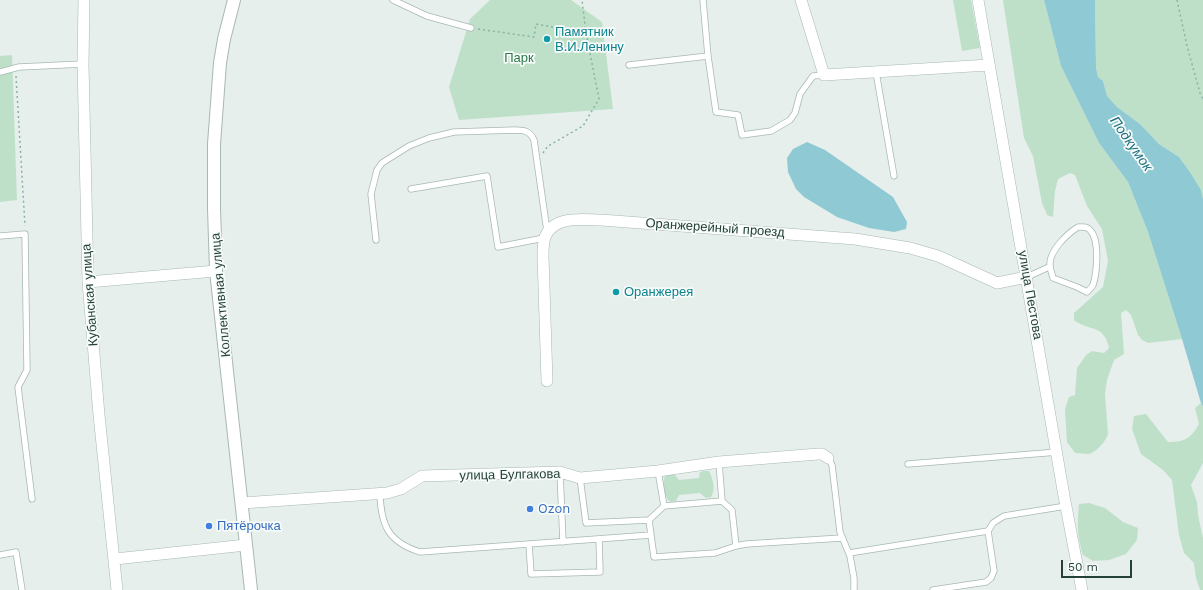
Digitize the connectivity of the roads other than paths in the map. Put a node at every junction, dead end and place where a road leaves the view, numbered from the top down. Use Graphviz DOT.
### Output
graph roads {
  1 [pos="84,0"];
  2 [pos="234,0"];
  3 [pos="393,0"];
  4 [pos="703,0"];
  5 [pos="802,0"];
  6 [pos="978,0"];
  7 [pos="471,28"];
  8 [pos="708,56"];
  9 [pos="83,64"];
  10 [pos="629,65"];
  11 [pos="989,65"];
  12 [pos="0,72"];
  13 [pos="876,72"];
  14 [pos="824,75"];
  15 [pos="894,176"];
  16 [pos="411,189"];
  17 [pos="0,236"];
  18 [pos="546,236"];
  19 [pos="376,240"];
  20 [pos="1049,267"];
  21 [pos="216,271"];
  22 [pos="1027,277"];
  23 [pos="88,282"];
  24 [pos="547,381"];
  25 [pos="1058,452"];
  26 [pos="828,458"];
  27 [pos="718,462"];
  28 [pos="908,464"];
  29 [pos="658,471"];
  30 [pos="560,472"];
  31 [pos="580,478"];
  32 [pos="380,494"];
  33 [pos="32,499"];
  34 [pos="722,501"];
  35 [pos="242,504"];
  36 [pos="664,506"];
  37 [pos="1066,506"];
  38 [pos="649,520"];
  39 [pos="988,531"];
  40 [pos="651,535"];
  41 [pos="842,538"];
  42 [pos="599,539"];
  43 [pos="563,542"];
  44 [pos="529,544"];
  45 [pos="246,545"];
  46 [pos="736,546"];
  47 [pos="849,553"];
  48 [pos="0,555"];
  49 [pos="115,559"];
  50 [pos="22,590"];
  51 [pos="117,590"];
  52 [pos="251,590"];
  53 [pos="854,590"];
  54 [pos="933,590"];
  55 [pos="1082,590"];
  1 -- 9 [label="street, Кубанская улица"];
  2 -- 21 [label="street, Коллективная улица"];
  3 -- 7 [label="lane"];
  4 -- 8 [label="lane"];
  5 -- 14 [label="street"];
  6 -- 11 [label="street, улица Пестова"];
  8 -- 10 [label="lane"];
  8 -- 14 [label="lane"];
  9 -- 12 [label="lane"];
  9 -- 23 [label="street, Кубанская улица"];
  11 -- 13 [label="street"];
  11 -- 22 [label="street, улица Пестова"];
  13 -- 14 [label="street"];
  13 -- 15 [label="lane"];
  16 -- 18 [label="lane"];
  17 -- 33 [label="lane"];
  18 -- 19 [label="lane"];
  18 -- 22 [label="street, Оранжерейный проезд"];
  18 -- 24 [label="street"];
  20 -- 20 [label="lane"];
  20 -- 22 [label="lane"];
  21 -- 23 [label="street"];
  21 -- 35 [label="street, Коллективная улица"];
  22 -- 25 [label="street, улица Пестова"];
  23 -- 49 [label="street, Кубанская улица"];
  25 -- 28 [label="lane"];
  25 -- 37 [label="street, улица Пестова"];
  26 -- 27 [label="street, улица Булгакова"];
  26 -- 41 [label="lane"];
  27 -- 29 [label="street, улица Булгакова"];
  27 -- 34 [label="lane"];
  29 -- 31 [label="street, улица Булгакова"];
  29 -- 36 [label="lane"];
  30 -- 31 [label="street, улица Булгакова"];
  30 -- 32 [label="street, улица Булгакова"];
  30 -- 43 [label="lane"];
  31 -- 38 [label="lane"];
  32 -- 35 [label="street, улица Булгакова"];
  32 -- 44 [label="lane"];
  34 -- 36 [label="lane"];
  34 -- 46 [label="lane"];
  35 -- 45 [label="street, Коллективная улица"];
  36 -- 38 [label="lane"];
  37 -- 39 [label="lane"];
  37 -- 55 [label="street, улица Пестова"];
  38 -- 40 [label="lane"];
  39 -- 47 [label="lane"];
  39 -- 54 [label="lane"];
  40 -- 42 [label="lane"];
  40 -- 46 [label="lane"];
  41 -- 46 [label="lane"];
  41 -- 47 [label="lane"];
  42 -- 43 [label="lane"];
  42 -- 44 [label="lane"];
  43 -- 44 [label="lane"];
  45 -- 49 [label="street"];
  45 -- 52 [label="street, Коллективная улица"];
  47 -- 53 [label="lane"];
  48 -- 50 [label="lane"];
  49 -- 51 [label="street, Кубанская улица"];
}
